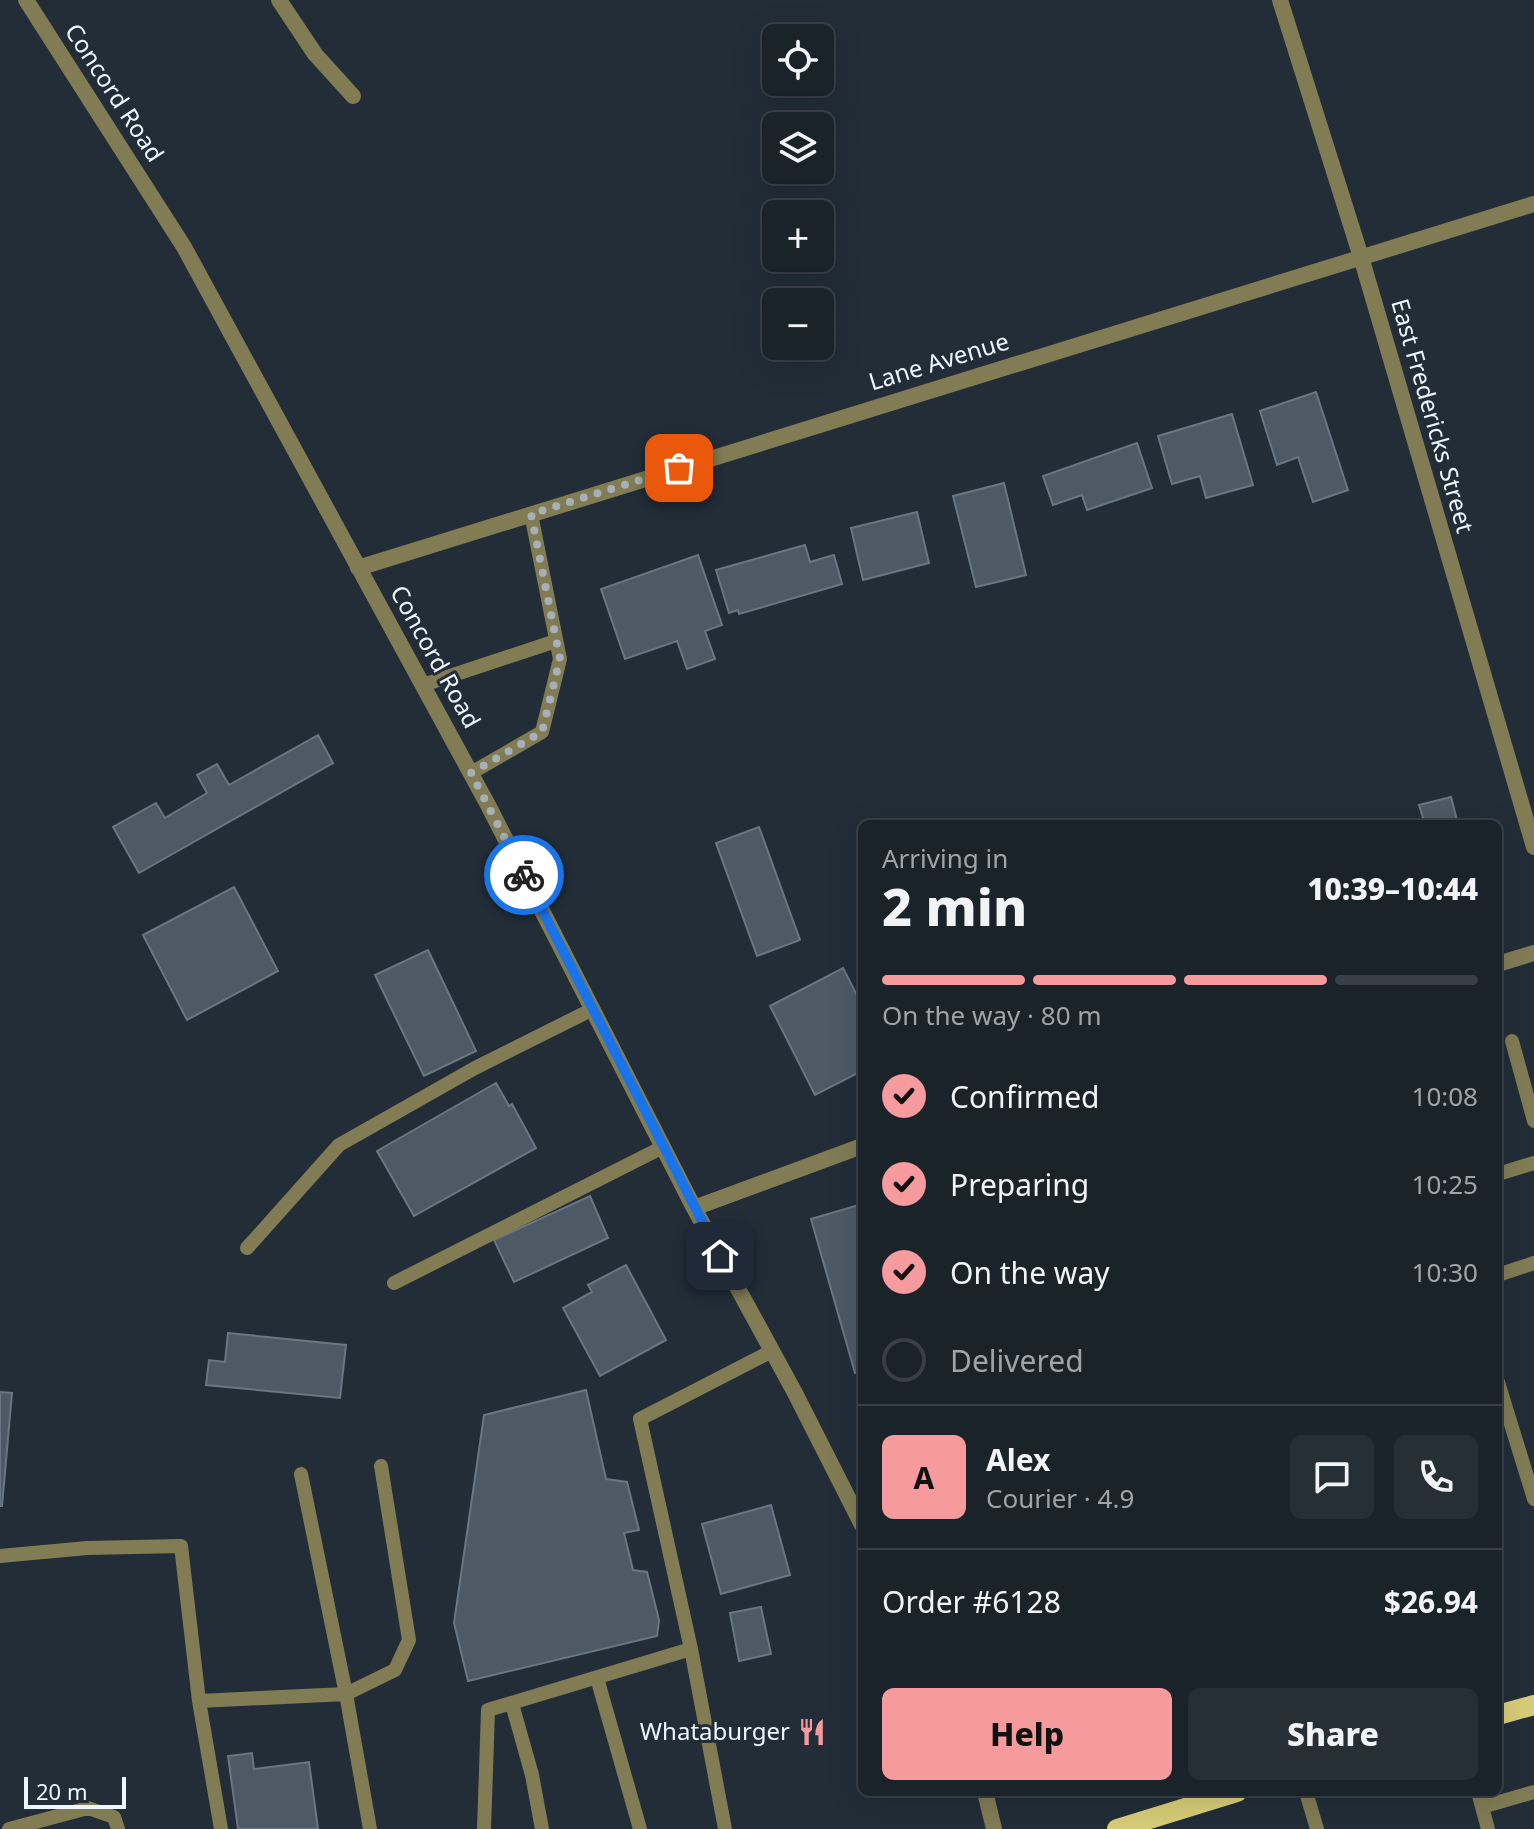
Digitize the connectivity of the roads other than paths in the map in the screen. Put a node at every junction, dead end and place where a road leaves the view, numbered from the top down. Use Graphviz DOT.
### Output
graph roads {
  1 [pos="26,0"];
  2 [pos="279,0"];
  3 [pos="1280,0"];
  4 [pos="353,96"];
  5 [pos="1534,204"];
  6 [pos="1361,257"];
  7 [pos="531,514"];
  8 [pos="358,568"];
  9 [pos="556,641"];
  10 [pos="423,685"];
  11 [pos="471,773"];
  12 [pos="1534,847"];
  13 [pos="1534,953"];
  14 [pos="1502,963"];
  15 [pos="593,1009"];
  16 [pos="1512,1041"];
  17 [pos="1534,1121"];
  18 [pos="663,1147"];
  19 [pos="858,1147"];
  20 [pos="1534,1163"];
  21 [pos="1502,1173"];
  22 [pos="694,1208"];
  23 [pos="247,1248"];
  24 [pos="1534,1263"];
  25 [pos="1502,1274"];
  26 [pos="394,1283"];
  27 [pos="772,1351"];
  28 [pos="1502,1395"];
  29 [pos="381,1466"];
  30 [pos="301,1474"];
  31 [pos="1534,1499"];
  32 [pos="858,1517"];
  33 [pos="0,1556"];
  34 [pos="691,1649"];
  35 [pos="597,1678"];
  36 [pos="346,1694"];
  37 [pos="199,1701"];
  38 [pos="512,1704"];
  39 [pos="1534,1705"];
  40 [pos="1502,1714"];
  41 [pos="1534,1792"];
  42 [pos="986,1796"];
  43 [pos="1224,1796"];
  44 [pos="1307,1796"];
  45 [pos="1479,1796"];
  46 [pos="1482,1807"];
  47 [pos="9,1829"];
  48 [pos="118,1829"];
  49 [pos="221,1829"];
  50 [pos="370,1829"];
  51 [pos="484,1829"];
  52 [pos="542,1829"];
  53 [pos="640,1829"];
  54 [pos="725,1829"];
  55 [pos="994,1829"];
  56 [pos="1117,1829"];
  57 [pos="1317,1829"];
  58 [pos="1488,1829"];
  1 -- 8 [label="street, Concord Road"];
  2 -- 4 [label="street"];
  3 -- 6 [label="street, East Fredericks Street"];
  5 -- 6 [label="street, Lane Avenue"];
  6 -- 7 [label="street, Lane Avenue"];
  6 -- 12 [label="street, East Fredericks Street"];
  7 -- 8 [label="street, Lane Avenue"];
  7 -- 9 [label="lane"];
  8 -- 10 [label="street, Concord Road"];
  9 -- 10 [label="lane"];
  9 -- 11 [label="lane"];
  10 -- 11 [label="street, Concord Road"];
  11 -- 15 [label="street, Concord Road"];
  13 -- 14 [label="street"];
  15 -- 18 [label="street, Concord Road"];
  15 -- 23 [label="lane"];
  16 -- 17 [label="lane"];
  18 -- 22 [label="street, Concord Road"];
  18 -- 26 [label="lane"];
  19 -- 22 [label="street"];
  20 -- 21 [label="lane"];
  22 -- 27 [label="street, Concord Road"];
  24 -- 25 [label="lane"];
  27 -- 32 [label="street, Concord Road"];
  27 -- 34 [label="lane"];
  28 -- 31 [label="lane"];
  29 -- 36 [label="lane"];
  30 -- 36 [label="lane"];
  33 -- 37 [label="lane"];
  34 -- 35 [label="lane"];
  34 -- 54 [label="lane"];
  35 -- 38 [label="lane"];
  35 -- 53 [label="lane"];
  36 -- 37 [label="lane"];
  36 -- 50 [label="lane"];
  37 -- 49 [label="lane"];
  38 -- 51 [label="lane"];
  38 -- 52 [label="lane"];
  39 -- 40 [label="main road"];
  41 -- 46 [label="lane"];
  42 -- 55 [label="street"];
  43 -- 56 [label="main road"];
  44 -- 57 [label="lane"];
  45 -- 46 [label="lane"];
  46 -- 58 [label="lane"];
  47 -- 48 [label="lane"];
}
